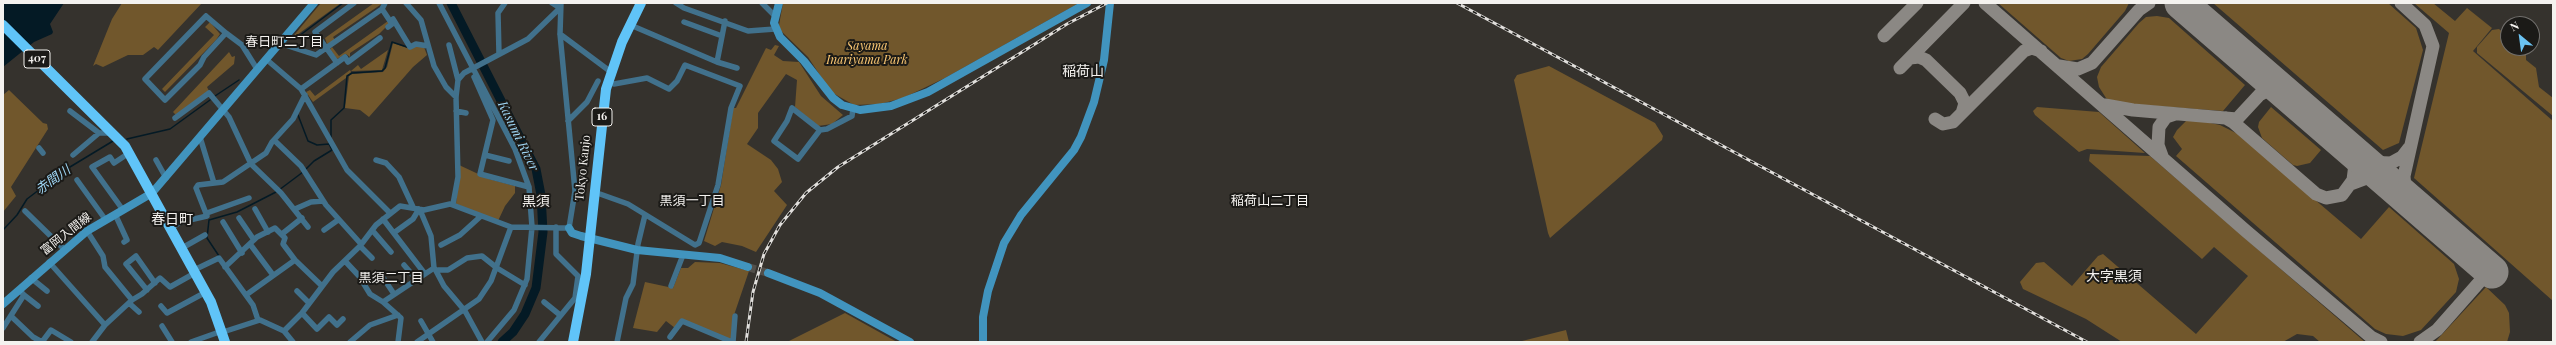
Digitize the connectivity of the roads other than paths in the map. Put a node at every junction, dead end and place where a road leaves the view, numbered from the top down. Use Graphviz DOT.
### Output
graph roads {
  1 [pos="314,3"];
  2 [pos="354,3"];
  3 [pos="386,3"];
  4 [pos="406,3"];
  5 [pos="439,3"];
  6 [pos="504,3"];
  7 [pos="552,3"];
  8 [pos="641,3"];
  9 [pos="647,3"];
  10 [pos="676,3"];
  11 [pos="762,3"];
  12 [pos="779,3"];
  13 [pos="1087,3"];
  14 [pos="1110,3"];
  15 [pos="561,5"];
  16 [pos="382,9"];
  17 [pos="775,16"];
  18 [pos="393,19"];
  19 [pos="724,21"];
  20 [pos="684,22"];
  21 [pos="3,26"];
  22 [pos="388,27"];
  23 [pos="634,27"];
  24 [pos="775,29"];
  25 [pos="226,34"];
  26 [pos="560,34"];
  27 [pos="722,36"];
  28 [pos="380,38"];
  29 [pos="279,43"];
  30 [pos="449,45"];
  31 [pos="428,46"];
  32 [pos="327,48"];
  33 [pos="499,54"];
  34 [pos="266,59"];
  35 [pos="717,62"];
  36 [pos="337,63"];
  37 [pos="737,68"];
  38 [pos="472,69"];
  39 [pos="257,70"];
  40 [pos="611,72"];
  41 [pos="458,80"];
  42 [pos="598,81"];
  43 [pos="614,84"];
  44 [pos="301,89"];
  45 [pos="305,95"];
  46 [pos="456,97"];
  47 [pos="223,109"];
  48 [pos="853,109"];
  49 [pos="70,111"];
  50 [pos="456,111"];
  51 [pos="466,113"];
  52 [pos="175,118"];
  53 [pos="568,121"];
  54 [pos="820,130"];
  55 [pos="99,133"];
  56 [pos="113,133"];
  57 [pos="200,136"];
  58 [pos="274,140"];
  59 [pos="39,148"];
  60 [pos="43,153"];
  61 [pos="129,154"];
  62 [pos="72,155"];
  63 [pos="485,155"];
  64 [pos="156,160"];
  65 [pos="376,160"];
  66 [pos="509,161"];
  67 [pos="251,164"];
  68 [pos="166,178"];
  69 [pos="77,180"];
  70 [pos="214,183"];
  71 [pos="529,187"];
  72 [pos="152,193"];
  73 [pos="600,194"];
  74 [pos="249,198"];
  75 [pos="323,201"];
  76 [pos="453,204"];
  77 [pos="256,209"];
  78 [pos="417,209"];
  79 [pos="123,210"];
  80 [pos="295,210"];
  81 [pos="25,211"];
  82 [pos="207,213"];
  83 [pos="390,213"];
  84 [pos="115,214"];
  85 [pos="645,214"];
  86 [pos="481,216"];
  87 [pos="239,218"];
  88 [pos="302,218"];
  89 [pos="383,219"];
  90 [pos="105,220"];
  91 [pos="338,220"];
  92 [pos="224,222"];
  93 [pos="308,227"];
  94 [pos="510,227"];
  95 [pos="533,227"];
  96 [pos="553,227"];
  97 [pos="171,228"];
  98 [pos="570,228"];
  99 [pos="324,230"];
  100 [pos="372,230"];
  101 [pos="87,231"];
  102 [pos="268,232"];
  103 [pos="395,232"];
  104 [pos="282,234"];
  105 [pos="205,235"];
  106 [pos="592,239"];
  107 [pos="124,242"];
  108 [pos="252,242"];
  109 [pos="361,245"];
  110 [pos="441,245"];
  111 [pos="182,248"];
  112 [pos="64,249"];
  113 [pos="637,250"];
  114 [pos="392,252"];
  115 [pos="242,253"];
  116 [pos="683,255"];
  117 [pos="372,258"];
  118 [pos="295,260"];
  119 [pos="345,261"];
  120 [pos="49,262"];
  121 [pos="404,265"];
  122 [pos="225,267"];
  123 [pos="748,267"];
  124 [pos="497,268"];
  125 [pos="436,269"];
  126 [pos="195,272"];
  127 [pos="768,273"];
  128 [pos="425,274"];
  129 [pos="273,275"];
  130 [pos="382,276"];
  131 [pos="32,278"];
  132 [pos="417,280"];
  133 [pos="155,283"];
  134 [pos="525,284"];
  135 [pos="322,286"];
  136 [pos="671,286"];
  137 [pos="147,290"];
  138 [pos="47,291"];
  139 [pos="296,291"];
  140 [pos="206,292"];
  141 [pos="21,293"];
  142 [pos="394,294"];
  143 [pos="246,295"];
  144 [pos="130,301"];
  145 [pos="383,302"];
  146 [pos="544,302"];
  147 [pos="309,303"];
  148 [pos="3,304"];
  149 [pos="38,306"];
  150 [pos="162,306"];
  151 [pos="465,311"];
  152 [pos="139,312"];
  153 [pos="302,313"];
  154 [pos="398,315"];
  155 [pos="560,316"];
  156 [pos="735,316"];
  157 [pos="12,317"];
  158 [pos="343,319"];
  159 [pos="258,320"];
  160 [pos="421,321"];
  161 [pos="105,325"];
  162 [pos="162,326"];
  163 [pos="3,328"];
  164 [pos="284,331"];
  165 [pos="428,334"];
  166 [pos="224,335"];
  167 [pos="670,337"];
  168 [pos="65,338"];
  169 [pos="59,342"];
  170 [pos="71,342"];
  171 [pos="92,342"];
  172 [pos="172,342"];
  173 [pos="190,342"];
  174 [pos="293,342"];
  175 [pos="350,342"];
  176 [pos="398,342"];
  177 [pos="417,342"];
  178 [pos="433,342"];
  179 [pos="482,342"];
  180 [pos="487,342"];
  181 [pos="539,342"];
  182 [pos="573,342"];
  183 [pos="579,342"];
  184 [pos="617,342"];
  185 [pos="732,342"];
  186 [pos="910,342"];
  187 [pos="983,342"];
  1 -- 29 [label="street, 富岡入間線"];
  2 -- 32 [label="street"];
  3 -- 16 [label="street"];
  4 -- 31 [label="street"];
  5 -- 38 [label="street"];
  6 -- 33 [label="street"];
  7 -- 15 [label="street"];
  8 -- 40 [label="highway, Tokyo Kanjo / 16"];
  9 -- 23 [label="highway, Tokyo Kanjo / 16"];
  10 -- 19 [label="street"];
  11 -- 17 [label="street"];
  12 -- 17 [label="street"];
  13 -- 48 [label="street"];
  14 -- 187 [label="street"];
  15 -- 26 [label="street"];
  15 -- 33 [label="street"];
  16 -- 22 [label="street"];
  16 -- 32 [label="street"];
  17 -- 24 [label="street"];
  18 -- 31 [label="street"];
  19 -- 24 [label="street"];
  19 -- 27 [label="street"];
  20 -- 27 [label="street"];
  21 -- 56 [label="highway, 407"];
  23 -- 35 [label="street"];
  23 -- 43 [label="highway, Tokyo Kanjo / 16"];
  24 -- 48 [label="street"];
  25 -- 25 [label="street"];
  25 -- 39 [label="street"];
  26 -- 40 [label="street"];
  26 -- 53 [label="street"];
  27 -- 35 [label="street"];
  28 -- 36 [label="street"];
  29 -- 32 [label="street"];
  29 -- 34 [label="street, 富岡入間線"];
  30 -- 41 [label="street"];
  31 -- 46 [label="street"];
  32 -- 36 [label="street"];
  33 -- 38 [label="street"];
  34 -- 39 [label="street, 富岡入間線"];
  34 -- 44 [label="street"];
  35 -- 37 [label="street"];
  36 -- 44 [label="street"];
  38 -- 41 [label="street"];
  38 -- 63 [label="street"];
  38 -- 71 [label="street"];
  39 -- 47 [label="street, 富岡入間線"];
  40 -- 106 [label="highway, Tokyo Kanjo / 16"];
  41 -- 46 [label="street"];
  42 -- 53 [label="street"];
  43 -- 73 [label="highway, Tokyo Kanjo / 16"];
  43 -- 85 [label="street"];
  44 -- 45 [label="street"];
  45 -- 58 [label="street"];
  45 -- 83 [label="street"];
  46 -- 50 [label="street"];
  47 -- 52 [label="street"];
  47 -- 57 [label="street, 富岡入間線"];
  47 -- 67 [label="street"];
  48 -- 54 [label="street"];
  49 -- 55 [label="street"];
  50 -- 51 [label="street"];
  50 -- 76 [label="street"];
  53 -- 98 [label="street"];
  54 -- 54 [label="street"];
  55 -- 56 [label="street"];
  55 -- 62 [label="street"];
  56 -- 61 [label="highway, 407"];
  57 -- 68 [label="street, 富岡入間線"];
  57 -- 70 [label="street"];
  58 -- 67 [label="street"];
  58 -- 75 [label="street"];
  59 -- 60 [label="street"];
  61 -- 72 [label="highway, 407"];
  61 -- 79 [label="street"];
  63 -- 66 [label="street"];
  63 -- 71 [label="street"];
  64 -- 68 [label="street"];
  65 -- 78 [label="street"];
  67 -- 70 [label="street"];
  67 -- 80 [label="street"];
  68 -- 72 [label="street, 富岡入間線"];
  69 -- 90 [label="street"];
  70 -- 82 [label="street"];
  71 -- 95 [label="street"];
  72 -- 79 [label="street, 富岡入間線"];
  72 -- 97 [label="highway, 407"];
  73 -- 85 [label="street"];
  73 -- 106 [label="highway, Tokyo Kanjo / 16"];
  74 -- 82 [label="street"];
  75 -- 80 [label="street"];
  75 -- 91 [label="street"];
  76 -- 78 [label="street"];
  76 -- 86 [label="street"];
  77 -- 102 [label="street"];
  78 -- 83 [label="street"];
  78 -- 103 [label="street"];
  78 -- 125 [label="street"];
  79 -- 84 [label="street, 富岡入間線"];
  80 -- 88 [label="street"];
  81 -- 112 [label="street"];
  82 -- 97 [label="street"];
  83 -- 89 [label="street"];
  84 -- 90 [label="street, 富岡入間線"];
  84 -- 107 [label="street"];
  85 -- 113 [label="street"];
  86 -- 94 [label="street"];
  86 -- 110 [label="street"];
  87 -- 108 [label="street"];
  88 -- 93 [label="street"];
  88 -- 104 [label="street"];
  89 -- 100 [label="street"];
  89 -- 103 [label="street"];
  90 -- 101 [label="street, 富岡入間線"];
  91 -- 99 [label="street"];
  91 -- 109 [label="street"];
  92 -- 115 [label="street"];
  94 -- 95 [label="street"];
  94 -- 124 [label="street"];
  95 -- 96 [label="street"];
  95 -- 134 [label="street"];
  96 -- 98 [label="street"];
  96 -- 155 [label="street"];
  97 -- 111 [label="highway, 407"];
  98 -- 106 [label="street"];
  100 -- 109 [label="street"];
  100 -- 114 [label="street"];
  101 -- 112 [label="street, 富岡入間線"];
  101 -- 144 [label="street"];
  102 -- 104 [label="street"];
  102 -- 108 [label="street"];
  103 -- 128 [label="street"];
  104 -- 118 [label="street"];
  105 -- 111 [label="street"];
  106 -- 113 [label="street"];
  106 -- 182 [label="highway, Tokyo Kanjo / 16"];
  106 -- 183 [label="highway, Tokyo Kanjo / 16"];
  108 -- 115 [label="street"];
  108 -- 129 [label="street"];
  109 -- 117 [label="street"];
  109 -- 119 [label="street"];
  111 -- 126 [label="highway, 407"];
  112 -- 120 [label="street, 富岡入間線"];
  113 -- 116 [label="street"];
  113 -- 184 [label="street"];
  115 -- 122 [label="street"];
  116 -- 123 [label="street"];
  116 -- 136 [label="street"];
  118 -- 129 [label="street"];
  118 -- 135 [label="street"];
  119 -- 135 [label="street"];
  119 -- 145 [label="street"];
  120 -- 131 [label="street, 富岡入間線"];
  120 -- 161 [label="street"];
  121 -- 132 [label="street"];
  122 -- 126 [label="street"];
  122 -- 143 [label="street"];
  124 -- 125 [label="street"];
  124 -- 134 [label="street"];
  124 -- 151 [label="street"];
  125 -- 128 [label="street"];
  125 -- 151 [label="street"];
  126 -- 133 [label="street"];
  126 -- 140 [label="highway, 407"];
  127 -- 186 [label="street"];
  128 -- 132 [label="street"];
  129 -- 143 [label="street"];
  130 -- 142 [label="street"];
  131 -- 138 [label="street"];
  131 -- 141 [label="street, 富岡入間線"];
  132 -- 142 [label="street"];
  133 -- 137 [label="street"];
  133 -- 137 [label="street"];
  134 -- 180 [label="street"];
  135 -- 147 [label="street"];
  137 -- 144 [label="street"];
  139 -- 147 [label="street"];
  140 -- 150 [label="street"];
  140 -- 166 [label="highway, 407"];
  141 -- 148 [label="street, 富岡入間線"];
  141 -- 149 [label="street"];
  141 -- 157 [label="street"];
  142 -- 145 [label="street"];
  143 -- 159 [label="street"];
  144 -- 152 [label="street"];
  144 -- 161 [label="street"];
  145 -- 154 [label="street"];
  146 -- 155 [label="street"];
  147 -- 153 [label="street"];
  151 -- 165 [label="street"];
  151 -- 179 [label="street"];
  153 -- 158 [label="street"];
  153 -- 164 [label="street"];
  154 -- 175 [label="street"];
  154 -- 176 [label="street"];
  155 -- 181 [label="street"];
  156 -- 185 [label="street"];
  157 -- 163 [label="street"];
  157 -- 168 [label="street"];
  159 -- 164 [label="street"];
  159 -- 166 [label="street"];
  160 -- 165 [label="street"];
  161 -- 171 [label="street"];
  162 -- 172 [label="street"];
  164 -- 174 [label="street"];
  165 -- 177 [label="street"];
  165 -- 178 [label="street"];
  166 -- 173 [label="street"];
  167 -- 185 [label="street"];
  168 -- 169 [label="street"];
  168 -- 170 [label="street"];
}
